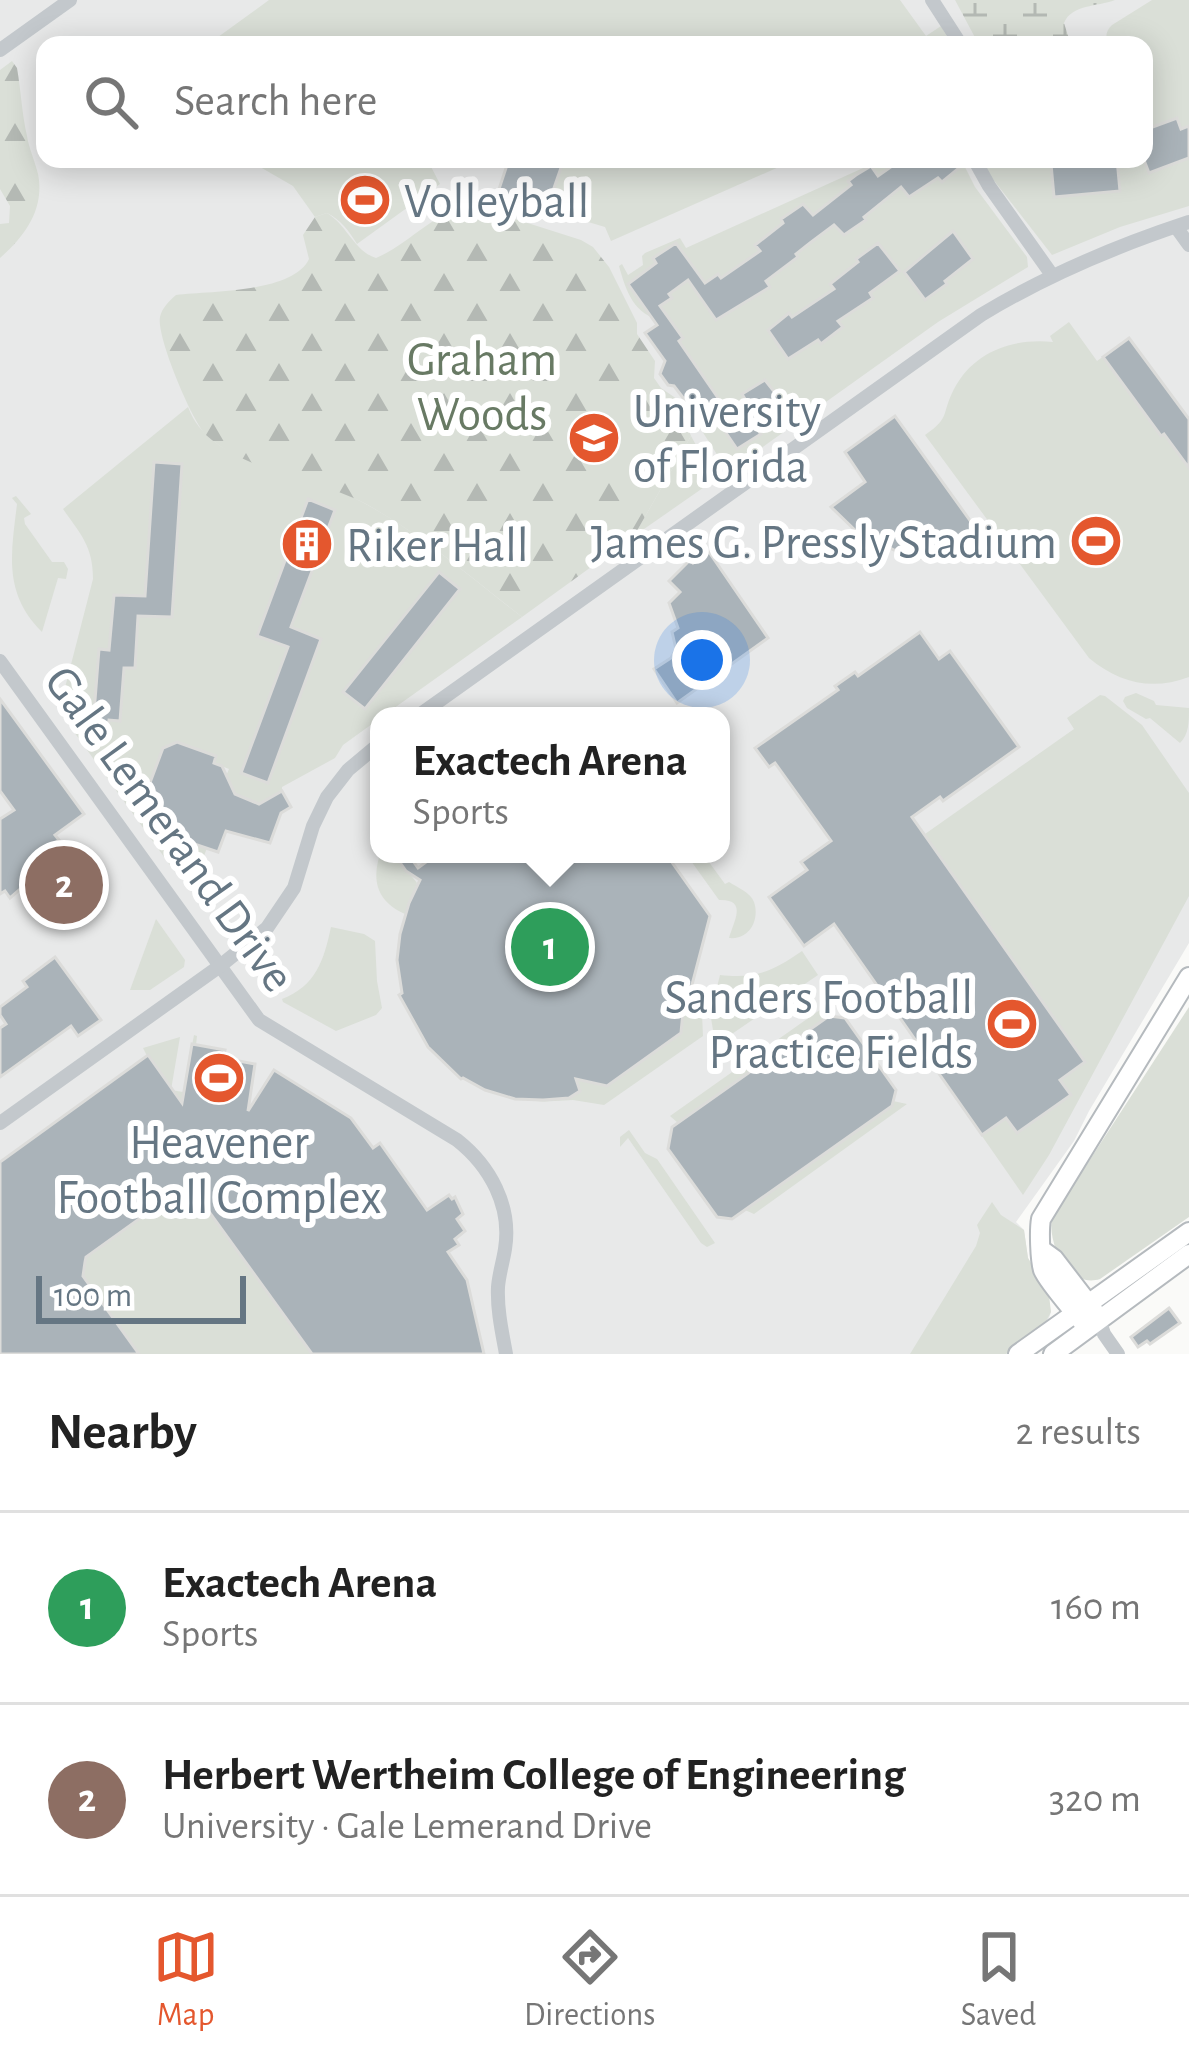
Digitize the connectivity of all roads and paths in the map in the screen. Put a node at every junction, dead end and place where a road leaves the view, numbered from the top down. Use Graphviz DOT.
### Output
graph roads {
  1 [pos="70,0"];
  2 [pos="932,0"];
  3 [pos="955,36"];
  4 [pos="0,50"];
  5 [pos="979,168"];
  6 [pos="1182,224"];
  7 [pos="1189,245"];
  8 [pos="1052,275"];
  9 [pos="0,661"];
  10 [pos="431,707"];
  11 [pos="370,751"];
  12 [pos="220,966"];
  13 [pos="1189,977"];
  14 [pos="0,1124"];
  15 [pos="1189,1232"];
  16 [pos="1189,1254"];
  17 [pos="1091,1320"];
  18 [pos="506,1354"];
  19 [pos="1018,1354"];
  20 [pos="1053,1354"];
  21 [pos="1118,1354"];
  1 -- 4 [label="street"];
  2 -- 3 [label="street"];
  5 -- 8 [label="street"];
  6 -- 7 [label="street"];
  6 -- 8 [label="street"];
  8 -- 10 [label="street"];
  9 -- 12 [label="street, Gale Lemerand Drive"];
  11 -- 12 [label="street"];
  12 -- 14 [label="street"];
  12 -- 18 [label="street, Gale Lemerand Drive"];
  13 -- 17 [label="main road"];
  15 -- 17 [label="main road"];
  16 -- 17 [label="main road"];
  17 -- 19 [label="main road"];
  17 -- 20 [label="main road"];
  17 -- 21 [label="street"];
}
